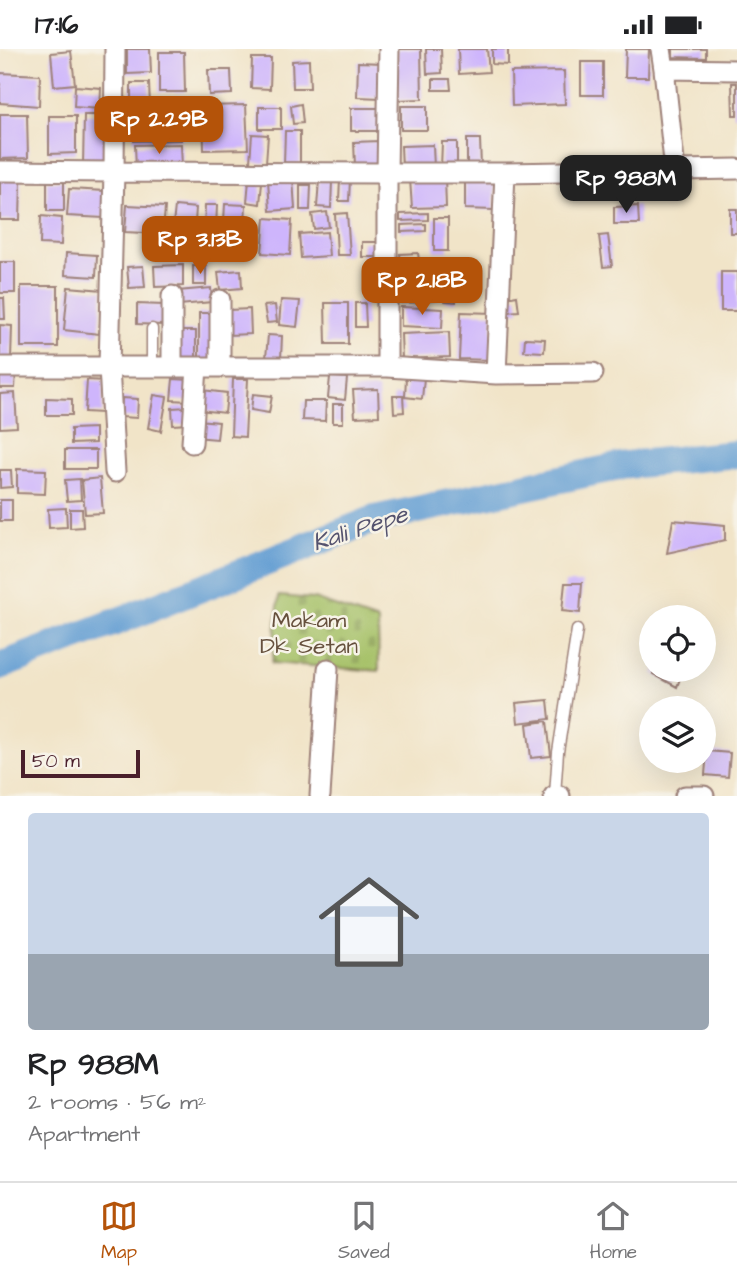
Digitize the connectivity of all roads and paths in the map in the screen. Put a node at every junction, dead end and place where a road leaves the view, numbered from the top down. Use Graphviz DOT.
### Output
graph roads {
  1 [pos="115,49"];
  2 [pos="389,49"];
  3 [pos="662,49"];
  4 [pos="664,69"];
  5 [pos="737,69"];
  6 [pos="737,169"];
  7 [pos="0,171"];
  8 [pos="675,171"];
  9 [pos="114,172"];
  10 [pos="387,173"];
  11 [pos="505,173"];
  12 [pos="172,296"];
  13 [pos="220,300"];
  14 [pos="152,329"];
  15 [pos="152,366"];
  16 [pos="0,367"];
  17 [pos="109,367"];
  18 [pos="172,367"];
  19 [pos="197,367"];
  20 [pos="220,367"];
  21 [pos="387,367"];
  22 [pos="593,373"];
  23 [pos="496,374"];
  24 [pos="192,443"];
  25 [pos="115,471"];
  26 [pos="577,630"];
  27 [pos="328,670"];
  28 [pos="320,796"];
  29 [pos="554,796"];
  30 [pos="560,796"];
  31 [pos="685,796"];
  32 [pos="704,796"];
  1 -- 9 [label="street"];
  2 -- 10 [label="street"];
  3 -- 4 [label="street"];
  4 -- 5 [label="street"];
  4 -- 8 [label="street"];
  6 -- 8 [label="street"];
  7 -- 9 [label="street"];
  8 -- 11 [label="street"];
  9 -- 10 [label="street"];
  9 -- 17 [label="street"];
  10 -- 11 [label="street"];
  10 -- 21 [label="street"];
  11 -- 23 [label="street"];
  12 -- 18 [label="street"];
  13 -- 20 [label="street"];
  14 -- 15 [label="lane"];
  15 -- 17 [label="street"];
  15 -- 18 [label="street"];
  16 -- 17 [label="street"];
  17 -- 25 [label="street"];
  18 -- 19 [label="street"];
  19 -- 20 [label="street"];
  19 -- 24 [label="street"];
  20 -- 21 [label="street"];
  21 -- 23 [label="street"];
  22 -- 23 [label="street"];
  26 -- 29 [label="lane"];
  27 -- 28 [label="street"];
  29 -- 30 [label="street"];
  31 -- 32 [label="street"];
}
